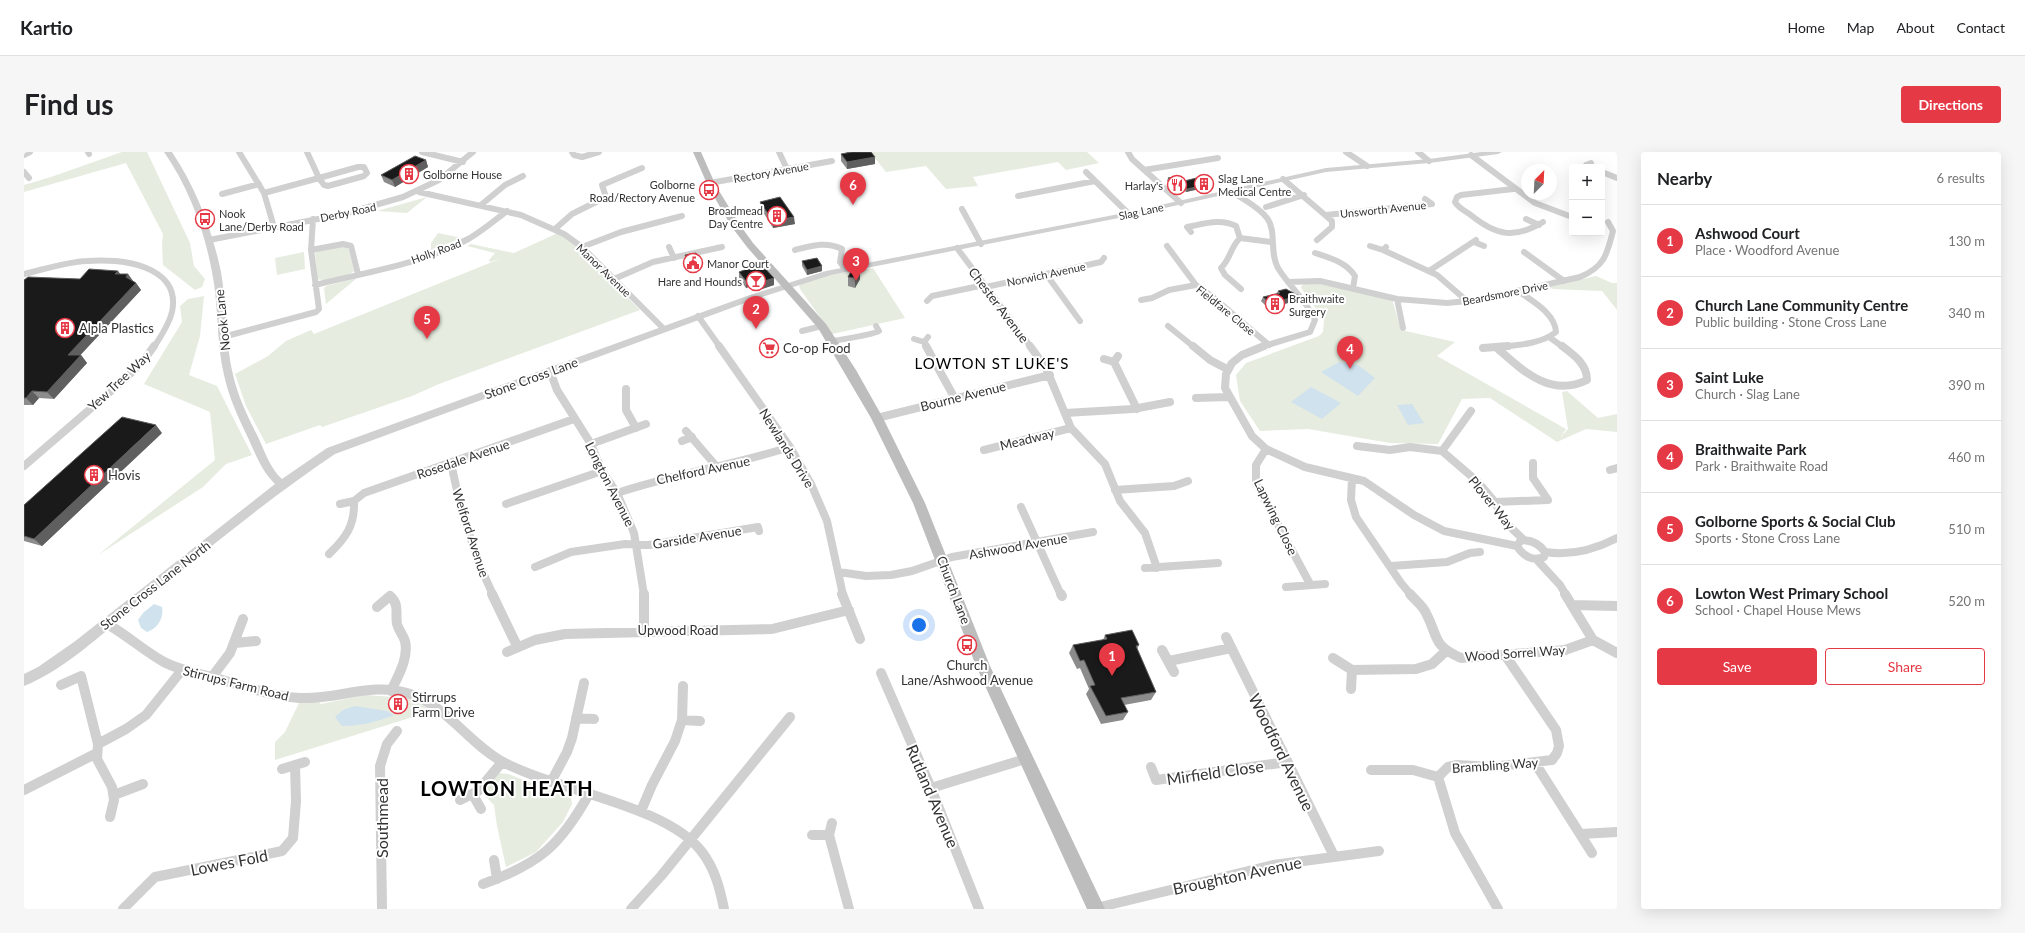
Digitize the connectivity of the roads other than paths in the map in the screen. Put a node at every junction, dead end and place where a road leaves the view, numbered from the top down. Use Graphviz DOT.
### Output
graph roads {
  1 [pos="30,152"];
  2 [pos="168,152"];
  3 [pos="239,152"];
  4 [pos="307,152"];
  5 [pos="422,152"];
  6 [pos="473,152"];
  7 [pos="572,152"];
  8 [pos="599,152"];
  9 [pos="697,152"];
  10 [pos="779,152"];
  11 [pos="1128,152"];
  12 [pos="1346,152"];
  13 [pos="1418,152"];
  14 [pos="1498,152"];
  15 [pos="24,155"];
  16 [pos="1470,156"];
  17 [pos="832,161"];
  18 [pos="1429,161"];
  19 [pos="463,162"];
  20 [pos="1225,162"];
  21 [pos="1367,166"];
  22 [pos="642,168"];
  23 [pos="787,170"];
  24 [pos="1144,170"];
  25 [pos="24,172"];
  26 [pos="1086,172"];
  27 [pos="1605,173"];
  28 [pos="523,176"];
  29 [pos="29,178"];
  30 [pos="319,178"];
  31 [pos="1617,178"];
  32 [pos="1283,179"];
  33 [pos="1095,181"];
  34 [pos="710,183"];
  35 [pos="259,184"];
  36 [pos="1513,189"];
  37 [pos="419,192"];
  38 [pos="1233,192"];
  39 [pos="264,193"];
  40 [pos="222,194"];
  41 [pos="1017,196"];
  42 [pos="1304,196"];
  43 [pos="1425,199"];
  44 [pos="1180,203"];
  45 [pos="1276,204"];
  46 [pos="481,205"];
  47 [pos="1266,207"];
  48 [pos="1282,208"];
  49 [pos="962,209"];
  50 [pos="507,211"];
  51 [pos="1129,214"];
  52 [pos="1326,215"];
  53 [pos="682,216"];
  54 [pos="1569,216"];
  55 [pos="671,219"];
  56 [pos="1526,219"];
  57 [pos="313,220"];
  58 [pos="1605,222"];
  59 [pos="1617,223"];
  60 [pos="676,225"];
  61 [pos="274,227"];
  62 [pos="555,229"];
  63 [pos="1186,229"];
  64 [pos="1313,232"];
  65 [pos="1240,238"];
  66 [pos="209,240"];
  67 [pos="1271,242"];
  68 [pos="981,244"];
  69 [pos="1167,246"];
  70 [pos="1370,246"];
  71 [pos="1484,246"];
  72 [pos="582,247"];
  73 [pos="669,247"];
  74 [pos="722,247"];
  75 [pos="957,248"];
  76 [pos="311,250"];
  77 [pos="795,250"];
  78 [pos="1524,252"];
  79 [pos="1172,253"];
  80 [pos="1163,254"];
  81 [pos="1319,256"];
  82 [pos="674,258"];
  83 [pos="1104,258"];
  84 [pos="1534,258"];
  85 [pos="1525,260"];
  86 [pos="845,269"];
  87 [pos="1429,271"];
  88 [pos="24,274"];
  89 [pos="358,274"];
  90 [pos="1046,274"];
  91 [pos="614,279"];
  92 [pos="1564,281"];
  93 [pos="1288,282"];
  94 [pos="315,285"];
  95 [pos="787,285"];
  96 [pos="1196,285"];
  97 [pos="985,286"];
  98 [pos="1353,288"];
  99 [pos="1241,290"];
  100 [pos="1518,291"];
  101 [pos="1397,299"];
  102 [pos="927,301"];
  103 [pos="1141,301"];
  104 [pos="1467,301"];
  105 [pos="698,316"];
  106 [pos="1080,321"];
  107 [pos="822,326"];
  108 [pos="1168,326"];
  109 [pos="880,328"];
  110 [pos="1403,328"];
  111 [pos="664,329"];
  112 [pos="802,331"];
  113 [pos="223,337"];
  114 [pos="1549,337"];
  115 [pos="914,339"];
  116 [pos="833,342"];
  117 [pos="1269,345"];
  118 [pos="1483,348"];
  119 [pos="1498,349"];
  120 [pos="1104,359"];
  121 [pos="1227,369"];
  122 [pos="550,371"];
  123 [pos="1050,375"];
  124 [pos="626,389"];
  125 [pos="1229,397"];
  126 [pos="954,398"];
  127 [pos="1196,398"];
  128 [pos="1170,402"];
  129 [pos="1137,409"];
  130 [pos="1472,411"];
  131 [pos="1065,413"];
  132 [pos="876,418"];
  133 [pos="574,419"];
  134 [pos="646,424"];
  135 [pos="636,428"];
  136 [pos="1071,428"];
  137 [pos="682,441"];
  138 [pos="591,444"];
  139 [pos="1357,446"];
  140 [pos="790,447"];
  141 [pos="1266,449"];
  142 [pos="981,451"];
  143 [pos="1442,451"];
  144 [pos="451,463"];
  145 [pos="1533,463"];
  146 [pos="24,466"];
  147 [pos="717,467"];
  148 [pos="602,471"];
  149 [pos="1352,478"];
  150 [pos="1188,481"];
  151 [pos="282,484"];
  152 [pos="1115,490"];
  153 [pos="617,493"];
  154 [pos="354,501"];
  155 [pos="1495,502"];
  156 [pos="340,504"];
  157 [pos="506,504"];
  158 [pos="1021,507"];
  159 [pos="758,527"];
  160 [pos="1093,532"];
  161 [pos="1617,538"];
  162 [pos="1524,540"];
  163 [pos="1035,542"];
  164 [pos="635,544"];
  165 [pos="1517,546"];
  166 [pos="1480,552"];
  167 [pos="1545,552"];
  168 [pos="329,554"];
  169 [pos="943,560"];
  170 [pos="1538,560"];
  171 [pos="1218,563"];
  172 [pos="1391,566"];
  173 [pos="535,567"];
  174 [pos="1145,568"];
  175 [pos="1157,568"];
  176 [pos="839,572"];
  177 [pos="1310,584"];
  178 [pos="1326,584"];
  179 [pos="1286,586"];
  180 [pos="1062,596"];
  181 [pos="1572,605"];
  182 [pos="1617,606"];
  183 [pos="377,607"];
  184 [pos="849,610"];
  185 [pos="244,620"];
  186 [pos="107,624"];
  187 [pos="644,630"];
  188 [pos="1226,637"];
  189 [pos="860,639"];
  190 [pos="1593,640"];
  191 [pos="256,641"];
  192 [pos="235,643"];
  193 [pos="517,646"];
  194 [pos="1231,648"];
  195 [pos="1162,650"];
  196 [pos="1446,651"];
  197 [pos="507,652"];
  198 [pos="1617,652"];
  199 [pos="1505,655"];
  200 [pos="1333,658"];
  201 [pos="1169,661"];
  202 [pos="182,670"];
  203 [pos="1352,670"];
  204 [pos="1174,672"];
  205 [pos="881,673"];
  206 [pos="212,677"];
  207 [pos="24,680"];
  208 [pos="584,683"];
  209 [pos="61,685"];
  210 [pos="683,686"];
  211 [pos="1351,689"];
  212 [pos="391,691"];
  213 [pos="790,717"];
  214 [pos="576,718"];
  215 [pos="594,719"];
  216 [pos="682,720"];
  217 [pos="700,721"];
  218 [pos="397,731"];
  219 [pos="96,749"];
  220 [pos="1025,759"];
  221 [pos="502,762"];
  222 [pos="1287,762"];
  223 [pos="1535,763"];
  224 [pos="1151,767"];
  225 [pos="282,769"];
  226 [pos="1371,770"];
  227 [pos="1438,776"];
  228 [pos="551,782"];
  229 [pos="143,784"];
  230 [pos="931,788"];
  231 [pos="24,790"];
  232 [pos="589,794"];
  233 [pos="114,795"];
  234 [pos="473,795"];
  235 [pos="460,800"];
  236 [pos="481,809"];
  237 [pos="641,811"];
  238 [pos="110,816"];
  239 [pos="832,824"];
  240 [pos="1617,832"];
  241 [pos="1581,834"];
  242 [pos="812,835"];
  243 [pos="829,835"];
  244 [pos="689,840"];
  245 [pos="1379,851"];
  246 [pos="1592,853"];
  247 [pos="1334,856"];
  248 [pos="494,860"];
  249 [pos="497,879"];
  250 [pos="483,884"];
  251 [pos="1096,908"];
  252 [pos="123,909"];
  253 [pos="382,909"];
  254 [pos="631,909"];
  255 [pos="724,909"];
  256 [pos="849,909"];
  257 [pos="979,909"];
  258 [pos="1498,909"];
  1 -- 15 [label="street"];
  2 -- 66 [label="street, Nook Lane"];
  3 -- 35 [label="street"];
  4 -- 30 [label="street"];
  5 -- 19 [label="street"];
  6 -- 19 [label="street, Derby Road"];
  7 -- 8 [label="street"];
  9 -- 34 [label="main road, Church Lane"];
  10 -- 23 [label="street"];
  11 -- 24 [label="street"];
  12 -- 21 [label="street"];
  13 -- 18 [label="street"];
  14 -- 16 [label="street, Slag Lane"];
  16 -- 18 [label="street, Slag Lane"];
  16 -- 36 [label="street"];
  17 -- 23 [label="street, Rectory Avenue"];
  18 -- 21 [label="street, Slag Lane"];
  19 -- 37 [label="street, Derby Road"];
  20 -- 24 [label="street"];
  21 -- 32 [label="street, Slag Lane"];
  22 -- 62 [label="street"];
  23 -- 34 [label="street, Rectory Avenue"];
  24 -- 44 [label="street"];
  25 -- 29 [label="street"];
  26 -- 33 [label="street"];
  27 -- 31 [label="street"];
  28 -- 46 [label="street"];
  30 -- 30 [label="street"];
  30 -- 39 [label="street"];
  32 -- 38 [label="street, Slag Lane"];
  32 -- 42 [label="street"];
  33 -- 41 [label="street"];
  33 -- 51 [label="street"];
  34 -- 95 [label="main road, Church Lane"];
  35 -- 39 [label="street"];
  35 -- 40 [label="street"];
  36 -- 54 [label="street"];
  36 -- 56 [label="street"];
  37 -- 46 [label="street, Manor Avenue"];
  37 -- 57 [label="street, Derby Road"];
  38 -- 44 [label="street, Slag Lane"];
  38 -- 67 [label="street"];
  39 -- 61 [label="street"];
  42 -- 45 [label="street"];
  42 -- 52 [label="street"];
  43 -- 52 [label="street, Unsworth Avenue"];
  44 -- 51 [label="street, Slag Lane"];
  45 -- 47 [label="street"];
  45 -- 48 [label="street"];
  46 -- 50 [label="street, Manor Avenue"];
  49 -- 68 [label="street"];
  50 -- 62 [label="street, Manor Avenue"];
  50 -- 89 [label="street, Holly Road"];
  51 -- 68 [label="street, Slag Lane"];
  52 -- 64 [label="street"];
  53 -- 55 [label="street"];
  55 -- 60 [label="street"];
  55 -- 72 [label="street"];
  57 -- 61 [label="street, Derby Road"];
  57 -- 76 [label="street"];
  58 -- 59 [label="street"];
  58 -- 92 [label="street, Beardsmore Drive"];
  61 -- 66 [label="street, Derby Road"];
  62 -- 72 [label="street, Manor Avenue"];
  63 -- 65 [label="street"];
  65 -- 67 [label="street"];
  65 -- 99 [label="street"];
  66 -- 113 [label="street, Nook Lane"];
  67 -- 93 [label="street"];
  68 -- 75 [label="street, Slag Lane"];
  69 -- 79 [label="street, Fieldfare Close"];
  70 -- 87 [label="street"];
  71 -- 87 [label="street"];
  72 -- 91 [label="street, Manor Avenue"];
  73 -- 82 [label="street"];
  74 -- 82 [label="street"];
  75 -- 86 [label="street, Slag Lane"];
  75 -- 97 [label="street, Chester Avenue"];
  76 -- 89 [label="street"];
  76 -- 94 [label="street"];
  77 -- 86 [label="street"];
  78 -- 84 [label="street"];
  79 -- 80 [label="street"];
  79 -- 96 [label="street, Fieldfare Close"];
  81 -- 98 [label="street"];
  82 -- 91 [label="street"];
  83 -- 90 [label="street, Norwich Avenue"];
  84 -- 85 [label="street"];
  84 -- 92 [label="street"];
  86 -- 95 [label="street, Slag Lane"];
  87 -- 104 [label="street"];
  88 -- 146 [label="street, Yew Tree Way"];
  89 -- 94 [label="street, Holly Road"];
  90 -- 97 [label="street, Norwich Avenue"];
  90 -- 106 [label="street"];
  91 -- 111 [label="street, Manor Avenue"];
  92 -- 100 [label="street, Beardsmore Drive"];
  93 -- 98 [label="street, Beardsmore Drive"];
  93 -- 117 [label="street"];
  94 -- 113 [label="street"];
  95 -- 105 [label="street, Stone Cross Lane"];
  95 -- 107 [label="main road, Church Lane"];
  96 -- 103 [label="street"];
  96 -- 117 [label="street, Fieldfare Close"];
  97 -- 102 [label="street, Norwich Avenue"];
  97 -- 123 [label="street, Chester Avenue"];
  98 -- 101 [label="street, Beardsmore Drive"];
  100 -- 104 [label="street, Beardsmore Drive"];
  100 -- 114 [label="street"];
  101 -- 104 [label="street, Beardsmore Drive"];
  101 -- 110 [label="street"];
  105 -- 111 [label="street, Stone Cross Lane"];
  105 -- 140 [label="street, Newlands Drive"];
  107 -- 112 [label="street"];
  107 -- 116 [label="main road, Church Lane"];
  108 -- 121 [label="street"];
  109 -- 116 [label="street"];
  111 -- 122 [label="street, Stone Cross Lane"];
  113 -- 151 [label="street, Nook Lane"];
  114 -- 119 [label="street"];
  114 -- 119 [label="street"];
  115 -- 126 [label="street"];
  116 -- 132 [label="main road, Church Lane"];
  117 -- 121 [label="street"];
  118 -- 119 [label="street"];
  120 -- 129 [label="street"];
  121 -- 125 [label="street"];
  122 -- 133 [label="street, Longton Avenue"];
  122 -- 151 [label="street, Stone Cross Lane"];
  123 -- 126 [label="street, Bourne Avenue"];
  123 -- 131 [label="street, Chester Avenue"];
  124 -- 135 [label="street"];
  125 -- 127 [label="street"];
  125 -- 141 [label="street"];
  126 -- 132 [label="street, Bourne Avenue"];
  128 -- 129 [label="street"];
  129 -- 131 [label="street"];
  130 -- 143 [label="street"];
  131 -- 136 [label="street, Chester Avenue"];
  132 -- 169 [label="main road, Church Lane"];
  133 -- 138 [label="street, Longton Avenue"];
  133 -- 144 [label="street, Rosedale Avenue"];
  134 -- 135 [label="street"];
  135 -- 138 [label="street"];
  136 -- 142 [label="street, Meadway"];
  136 -- 152 [label="street, Chester Avenue"];
  137 -- 147 [label="street"];
  138 -- 148 [label="street, Longton Avenue"];
  139 -- 143 [label="street"];
  140 -- 147 [label="street, Chelford Avenue"];
  140 -- 176 [label="street, Newlands Drive"];
  141 -- 149 [label="street"];
  141 -- 177 [label="street, Lapwing Close"];
  143 -- 155 [label="street, Plover Way"];
  144 -- 154 [label="street, Rosedale Avenue"];
  144 -- 193 [label="street, Welford Avenue"];
  145 -- 155 [label="street"];
  147 -- 153 [label="street, Chelford Avenue"];
  148 -- 153 [label="street, Longton Avenue"];
  148 -- 157 [label="street"];
  149 -- 165 [label="street"];
  149 -- 172 [label="street, Wood Sorrel Way"];
  150 -- 152 [label="street"];
  151 -- 186 [label="street, Stone Cross Lane North"];
  152 -- 175 [label="street, Chester Avenue"];
  153 -- 164 [label="street, Longton Avenue"];
  154 -- 156 [label="street, Rosedale Avenue"];
  154 -- 168 [label="street"];
  155 -- 162 [label="street, Plover Way"];
  158 -- 163 [label="street"];
  159 -- 164 [label="street, Garside Avenue"];
  160 -- 163 [label="street, Ashwood Avenue"];
  161 -- 167 [label="street"];
  162 -- 165 [label="street"];
  162 -- 167 [label="street, Plover Way"];
  163 -- 169 [label="street, Ashwood Avenue"];
  163 -- 180 [label="street"];
  164 -- 173 [label="street, Garside Avenue"];
  164 -- 187 [label="street, Longton Avenue"];
  165 -- 170 [label="street"];
  166 -- 172 [label="street"];
  167 -- 170 [label="street"];
  169 -- 176 [label="street, Ashwood Avenue"];
  169 -- 220 [label="main road, Church Lane"];
  170 -- 181 [label="street"];
  171 -- 175 [label="street"];
  172 -- 196 [label="street, Wood Sorrel Way"];
  174 -- 175 [label="street"];
  176 -- 184 [label="street, Newlands Drive"];
  177 -- 178 [label="street"];
  177 -- 179 [label="street"];
  181 -- 182 [label="street"];
  181 -- 190 [label="street"];
  183 -- 212 [label="street"];
  184 -- 187 [label="street, Upwood Road"];
  184 -- 189 [label="street, Newlands Drive"];
  185 -- 192 [label="street"];
  186 -- 202 [label="street, Stirrups Farm Road"];
  186 -- 207 [label="street, Stone Cross Lane North"];
  187 -- 193 [label="street, Upwood Road"];
  188 -- 194 [label="street, Woodford Avenue"];
  190 -- 198 [label="street"];
  190 -- 199 [label="street, Wood Sorrel Way"];
  191 -- 192 [label="street"];
  192 -- 206 [label="street"];
  193 -- 197 [label="street, Upwood Road"];
  194 -- 201 [label="street"];
  194 -- 222 [label="street, Woodford Avenue"];
  195 -- 201 [label="street"];
  196 -- 199 [label="street, Wood Sorrel Way"];
  196 -- 203 [label="street"];
  199 -- 223 [label="street, Brambling Way"];
  200 -- 203 [label="street"];
  201 -- 204 [label="street"];
  202 -- 206 [label="street, Stirrups Farm Road"];
  202 -- 219 [label="street"];
  203 -- 211 [label="street"];
  205 -- 230 [label="street, Rutland Avenue"];
  206 -- 212 [label="street, Stirrups Farm Road"];
  208 -- 214 [label="street"];
  209 -- 219 [label="street"];
  210 -- 216 [label="street"];
  212 -- 221 [label="street, Stirrups Farm Road"];
  213 -- 244 [label="street"];
  214 -- 215 [label="street"];
  214 -- 228 [label="street"];
  216 -- 217 [label="street"];
  216 -- 237 [label="street"];
  218 -- 253 [label="street, Southmead"];
  219 -- 231 [label="street"];
  219 -- 233 [label="street"];
  220 -- 230 [label="street"];
  220 -- 251 [label="main road, Church Lane"];
  221 -- 228 [label="street, Stirrups Farm Road"];
  221 -- 234 [label="street"];
  222 -- 224 [label="street, Mirfield Close"];
  222 -- 247 [label="street, Woodford Avenue"];
  223 -- 227 [label="street, Brambling Way"];
  223 -- 241 [label="street"];
  225 -- 252 [label="street, Lowes Fold"];
  226 -- 227 [label="street, Brambling Way"];
  227 -- 258 [label="street, Brambling Way"];
  228 -- 232 [label="street, Stirrups Farm Road"];
  229 -- 233 [label="street"];
  230 -- 257 [label="street, Rutland Avenue"];
  232 -- 237 [label="street, Stirrups Farm Road"];
  232 -- 249 [label="street"];
  233 -- 238 [label="street"];
  234 -- 235 [label="street"];
  234 -- 236 [label="street"];
  237 -- 244 [label="street, Stirrups Farm Road"];
  239 -- 243 [label="street"];
  240 -- 241 [label="street"];
  241 -- 246 [label="street"];
  242 -- 243 [label="street"];
  243 -- 256 [label="street"];
  244 -- 254 [label="street"];
  244 -- 255 [label="street, Stirrups Farm Road"];
  245 -- 247 [label="street, Broughton Avenue"];
  247 -- 251 [label="street, Broughton Avenue"];
  248 -- 249 [label="street"];
  249 -- 250 [label="street"];
}
